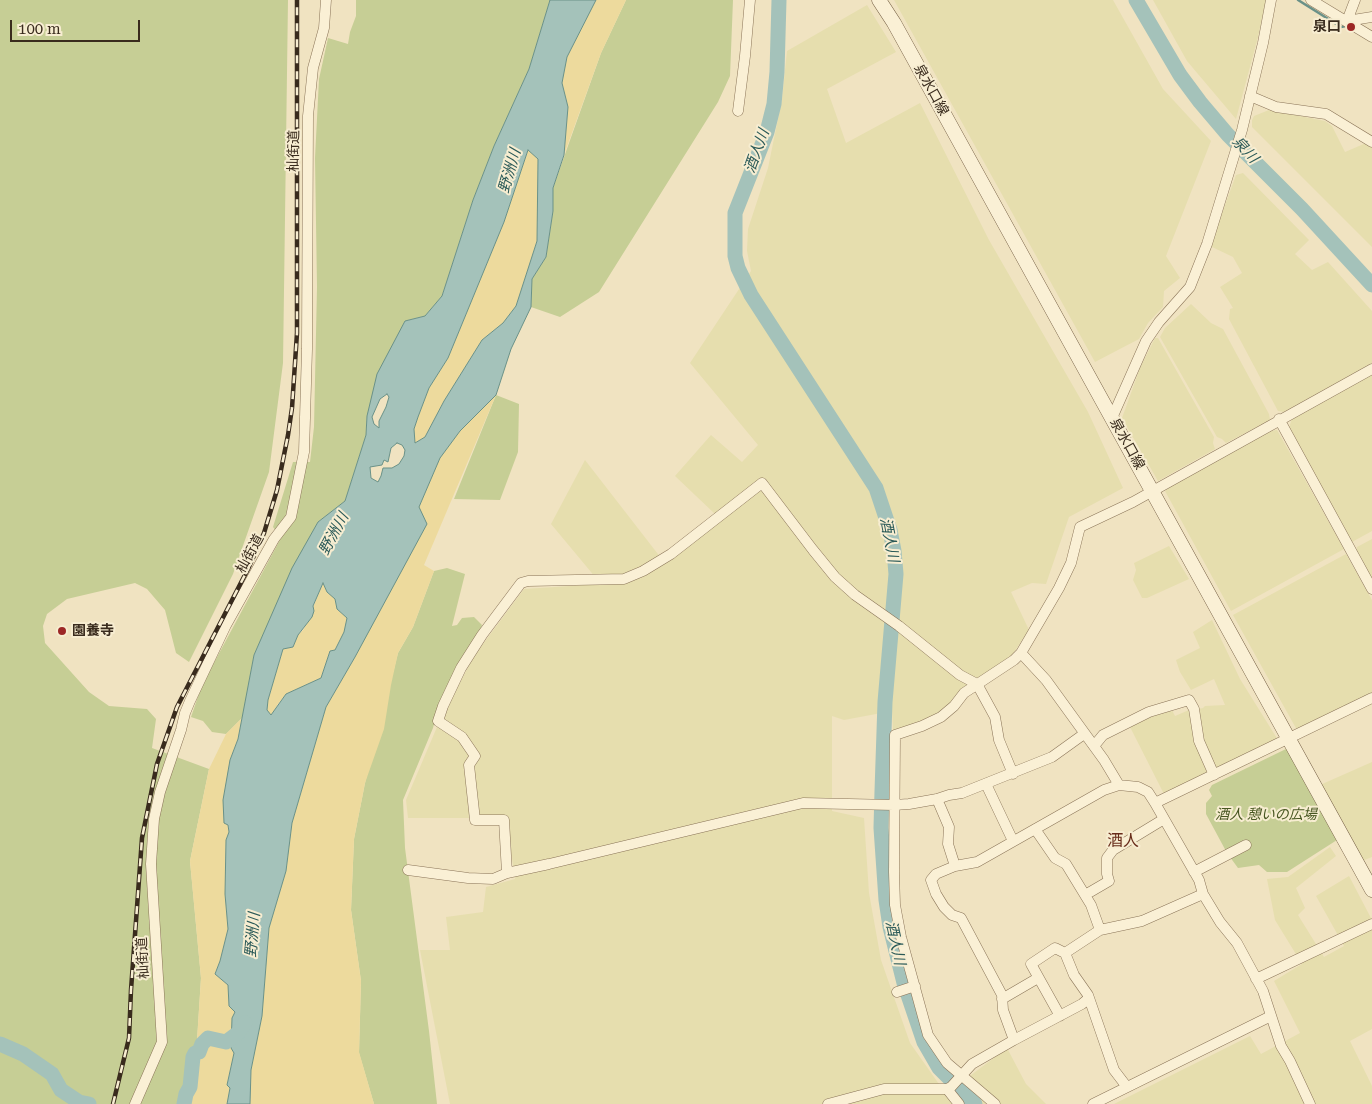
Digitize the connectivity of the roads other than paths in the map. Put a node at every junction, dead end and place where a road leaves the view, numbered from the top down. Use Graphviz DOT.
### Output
graph roads {
  1 [pos="326,0"];
  2 [pos="750,0"];
  3 [pos="879,0"];
  4 [pos="1271,0"];
  5 [pos="1311,0"];
  6 [pos="1354,0"];
  7 [pos="1372,16"];
  8 [pos="1347,21"];
  9 [pos="1372,37"];
  10 [pos="1250,96"];
  11 [pos="738,111"];
  12 [pos="1372,142"];
  13 [pos="1372,369"];
  14 [pos="1112,418"];
  15 [pos="1279,420"];
  16 [pos="1152,490"];
  17 [pos="1372,589"];
  18 [pos="1021,652"];
  19 [pos="977,684"];
  20 [pos="1372,698"];
  21 [pos="1084,734"];
  22 [pos="1289,740"];
  23 [pos="1094,746"];
  24 [pos="1013,774"];
  25 [pos="1214,775"];
  26 [pos="986,784"];
  27 [pos="1119,785"];
  28 [pos="938,799"];
  29 [pos="1155,803"];
  30 [pos="894,805"];
  31 [pos="1164,820"];
  32 [pos="1036,829"];
  33 [pos="1013,841"];
  34 [pos="1246,845"];
  35 [pos="955,866"];
  36 [pos="408,870"];
  37 [pos="1194,872"];
  38 [pos="507,873"];
  39 [pos="1372,890"];
  40 [pos="1203,894"];
  41 [pos="1085,895"];
  42 [pos="1372,924"];
  43 [pos="1100,930"];
  44 [pos="1064,953"];
  45 [pos="1038,978"];
  46 [pos="1256,979"];
  47 [pos="916,986"];
  48 [pos="897,992"];
  49 [pos="1089,998"];
  50 [pos="1002,999"];
  51 [pos="1060,1016"];
  52 [pos="1271,1016"];
  53 [pos="1014,1040"];
  54 [pos="962,1075"];
  55 [pos="1127,1087"];
  56 [pos="946,1089"];
  57 [pos="135,1104"];
  58 [pos="828,1104"];
  59 [pos="959,1104"];
  60 [pos="994,1104"];
  61 [pos="1092,1104"];
  62 [pos="1310,1104"];
  1 -- 57 [label="street, 杣街道"];
  2 -- 11 [label="street"];
  3 -- 14 [label="main road, 泉水口線"];
  4 -- 10 [label="street"];
  5 -- 8 [label="street"];
  6 -- 8 [label="street"];
  7 -- 8 [label="street"];
  8 -- 9 [label="street"];
  10 -- 12 [label="street"];
  10 -- 14 [label="street"];
  13 -- 15 [label="street"];
  14 -- 16 [label="main road, 泉水口線"];
  15 -- 16 [label="street"];
  15 -- 17 [label="street"];
  16 -- 18 [label="street"];
  16 -- 22 [label="main road, 泉水口線"];
  18 -- 19 [label="street"];
  18 -- 21 [label="street"];
  19 -- 24 [label="street"];
  19 -- 30 [label="street"];
  19 -- 38 [label="street"];
  20 -- 22 [label="street"];
  21 -- 23 [label="street"];
  21 -- 24 [label="street"];
  22 -- 25 [label="street"];
  22 -- 39 [label="main road, 泉水口線"];
  23 -- 25 [label="street"];
  23 -- 27 [label="street"];
  24 -- 26 [label="street"];
  25 -- 29 [label="street"];
  26 -- 28 [label="street"];
  26 -- 33 [label="street"];
  27 -- 29 [label="street"];
  27 -- 32 [label="street"];
  28 -- 30 [label="street"];
  28 -- 35 [label="street"];
  29 -- 31 [label="street"];
  30 -- 38 [label="street"];
  30 -- 47 [label="street"];
  31 -- 37 [label="street"];
  31 -- 41 [label="street"];
  32 -- 33 [label="street"];
  32 -- 41 [label="street"];
  33 -- 35 [label="street"];
  34 -- 37 [label="street"];
  35 -- 50 [label="street"];
  36 -- 38 [label="street"];
  37 -- 40 [label="street"];
  40 -- 43 [label="street"];
  40 -- 46 [label="street"];
  41 -- 43 [label="street"];
  42 -- 46 [label="street"];
  43 -- 44 [label="street"];
  44 -- 45 [label="street"];
  44 -- 49 [label="street"];
  45 -- 50 [label="street"];
  45 -- 51 [label="street"];
  46 -- 52 [label="street"];
  47 -- 48 [label="street"];
  47 -- 54 [label="street"];
  49 -- 51 [label="street"];
  49 -- 55 [label="street"];
  50 -- 53 [label="street"];
  51 -- 53 [label="street"];
  52 -- 55 [label="street"];
  52 -- 62 [label="street"];
  53 -- 54 [label="street"];
  54 -- 56 [label="street"];
  54 -- 60 [label="street"];
  55 -- 61 [label="street"];
  56 -- 58 [label="street"];
  56 -- 59 [label="street"];
}
